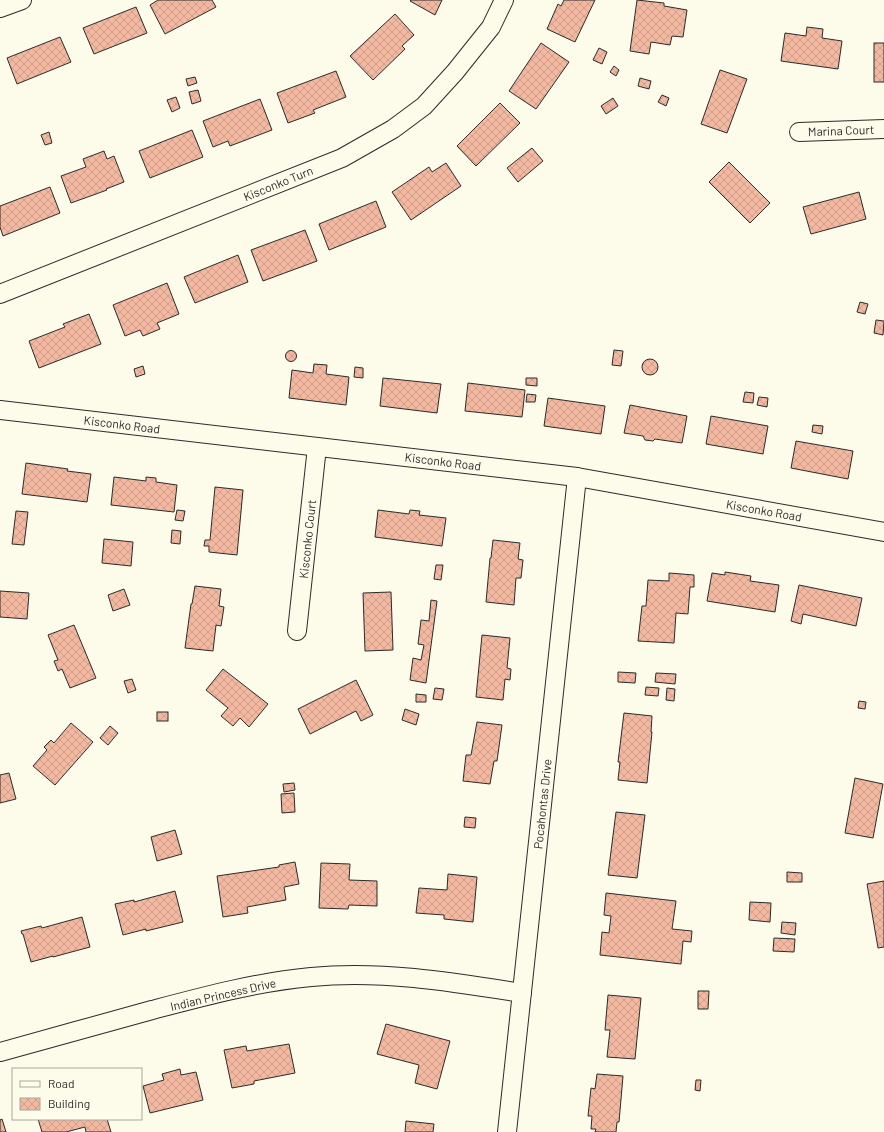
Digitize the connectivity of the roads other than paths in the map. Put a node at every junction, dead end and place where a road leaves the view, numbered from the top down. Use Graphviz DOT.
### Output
graph roads {
  1 [pos="22,0"];
  2 [pos="504,0"];
  3 [pos="0,8"];
  4 [pos="884,129"];
  5 [pos="799,132"];
  6 [pos="0,294"];
  7 [pos="0,410"];
  8 [pos="317,447"];
  9 [pos="577,477"];
  10 [pos="884,532"];
  11 [pos="297,631"];
  12 [pos="522,993"];
  13 [pos="0,1052"];
  14 [pos="507,1132"];
  1 -- 3 [label="street"];
  2 -- 6 [label="street, Kisconko Turn"];
  4 -- 5 [label="street, Marina Court"];
  7 -- 8 [label="street, Kisconko Road"];
  8 -- 9 [label="street, Kisconko Road"];
  8 -- 11 [label="street, Kisconko Court"];
  9 -- 10 [label="street, Kisconko Road"];
  9 -- 12 [label="street, Pocahontas Drive"];
  12 -- 13 [label="street, Indian Princess Drive"];
  12 -- 14 [label="street, Pocahontas Drive"];
}
